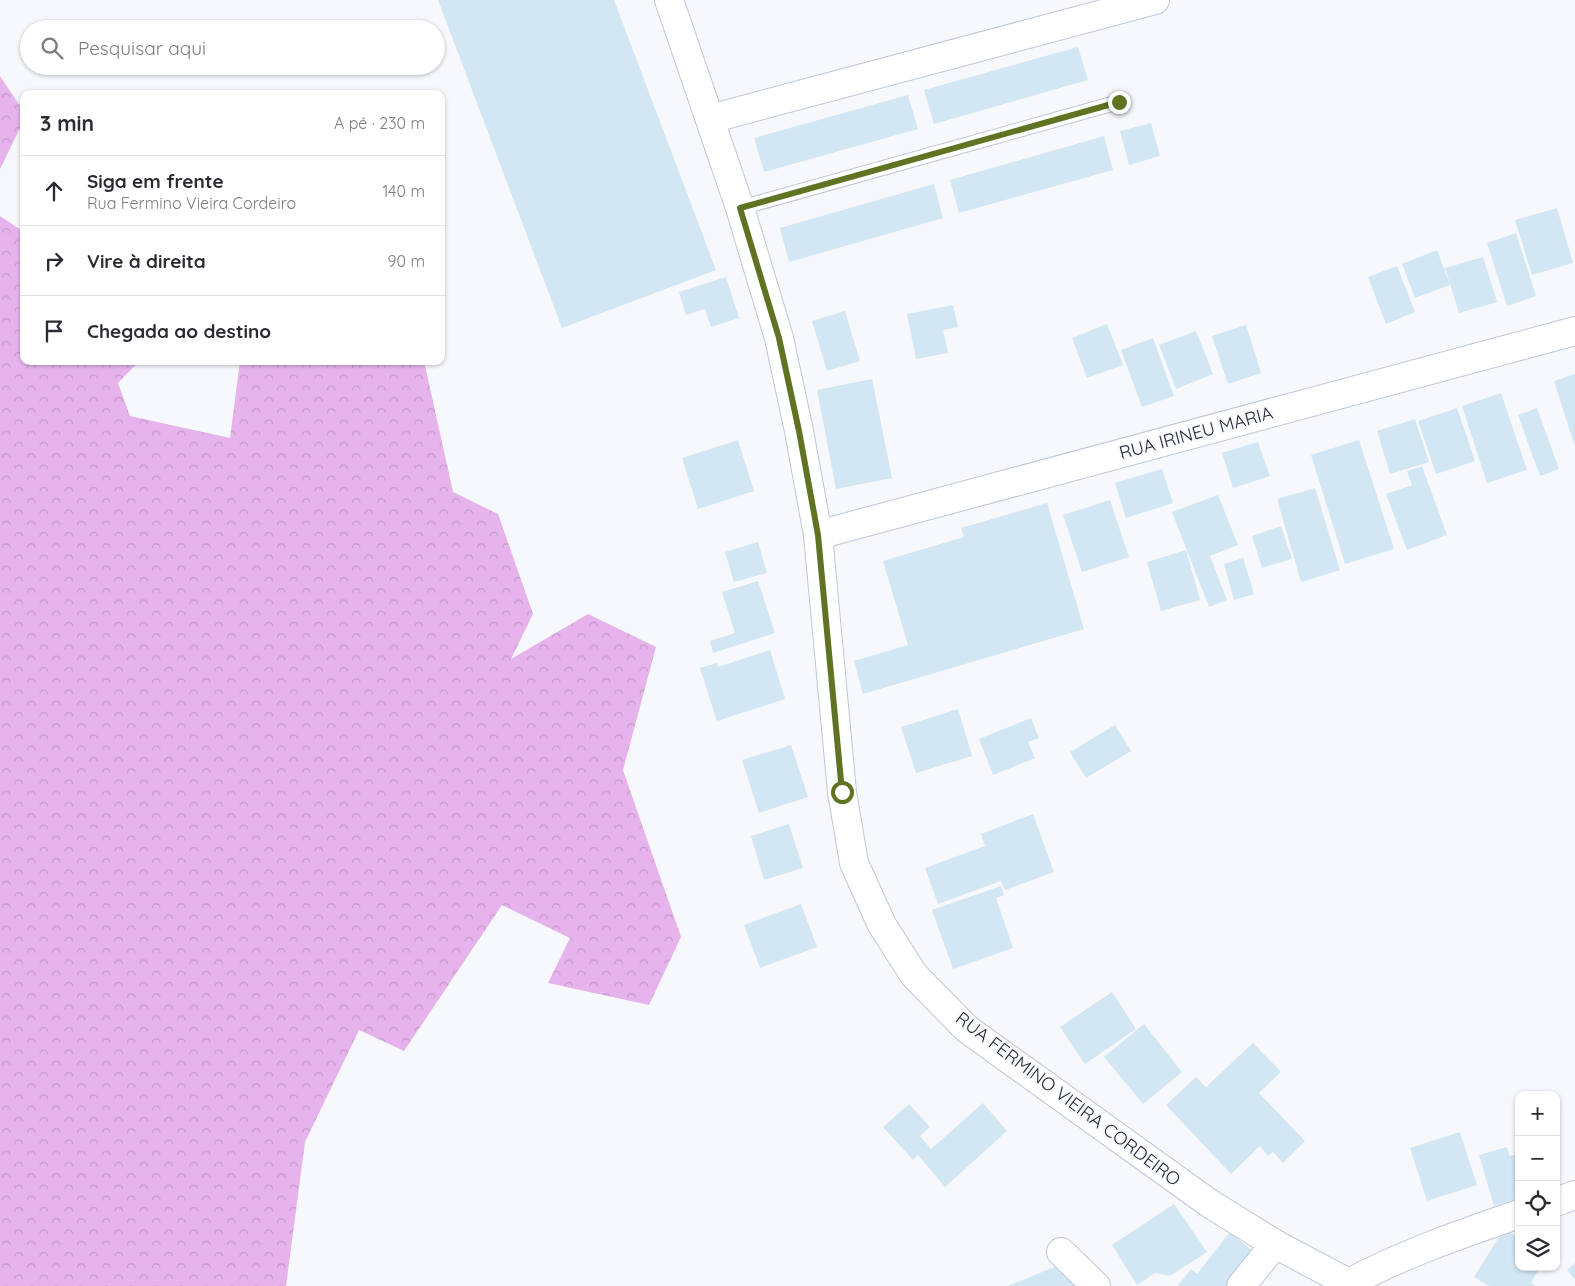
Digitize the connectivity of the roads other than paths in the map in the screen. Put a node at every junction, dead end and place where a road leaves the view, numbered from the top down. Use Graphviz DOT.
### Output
graph roads {
  1 [pos="669,0"];
  2 [pos="1155,0"];
  3 [pos="1119,102"];
  4 [pos="710,119"];
  5 [pos="740,208"];
  6 [pos="1575,331"];
  7 [pos="818,535"];
  8 [pos="1575,1195"];
  9 [pos="1560,1201"];
  10 [pos="1515,1215"];
  11 [pos="1275,1244"];
  12 [pos="1061,1252"];
  13 [pos="1352,1284"];
  14 [pos="1096,1286"];
  15 [pos="1241,1286"];
  1 -- 4 [label="street, RUA FERMINO VIEIRA CORDEIRO"];
  2 -- 4 [label="street"];
  3 -- 5 [label="lane"];
  4 -- 5 [label="street, RUA FERMINO VIEIRA CORDEIRO"];
  5 -- 7 [label="street, RUA FERMINO VIEIRA CORDEIRO"];
  6 -- 7 [label="street, RUA IRINEU MARIA"];
  7 -- 11 [label="street, RUA FERMINO VIEIRA CORDEIRO"];
  8 -- 9 [label="street"];
  10 -- 13 [label="street"];
  11 -- 13 [label="street, RUA FERMINO VIEIRA CORDEIRO"];
  11 -- 15 [label="street"];
  12 -- 14 [label="street"];
}
